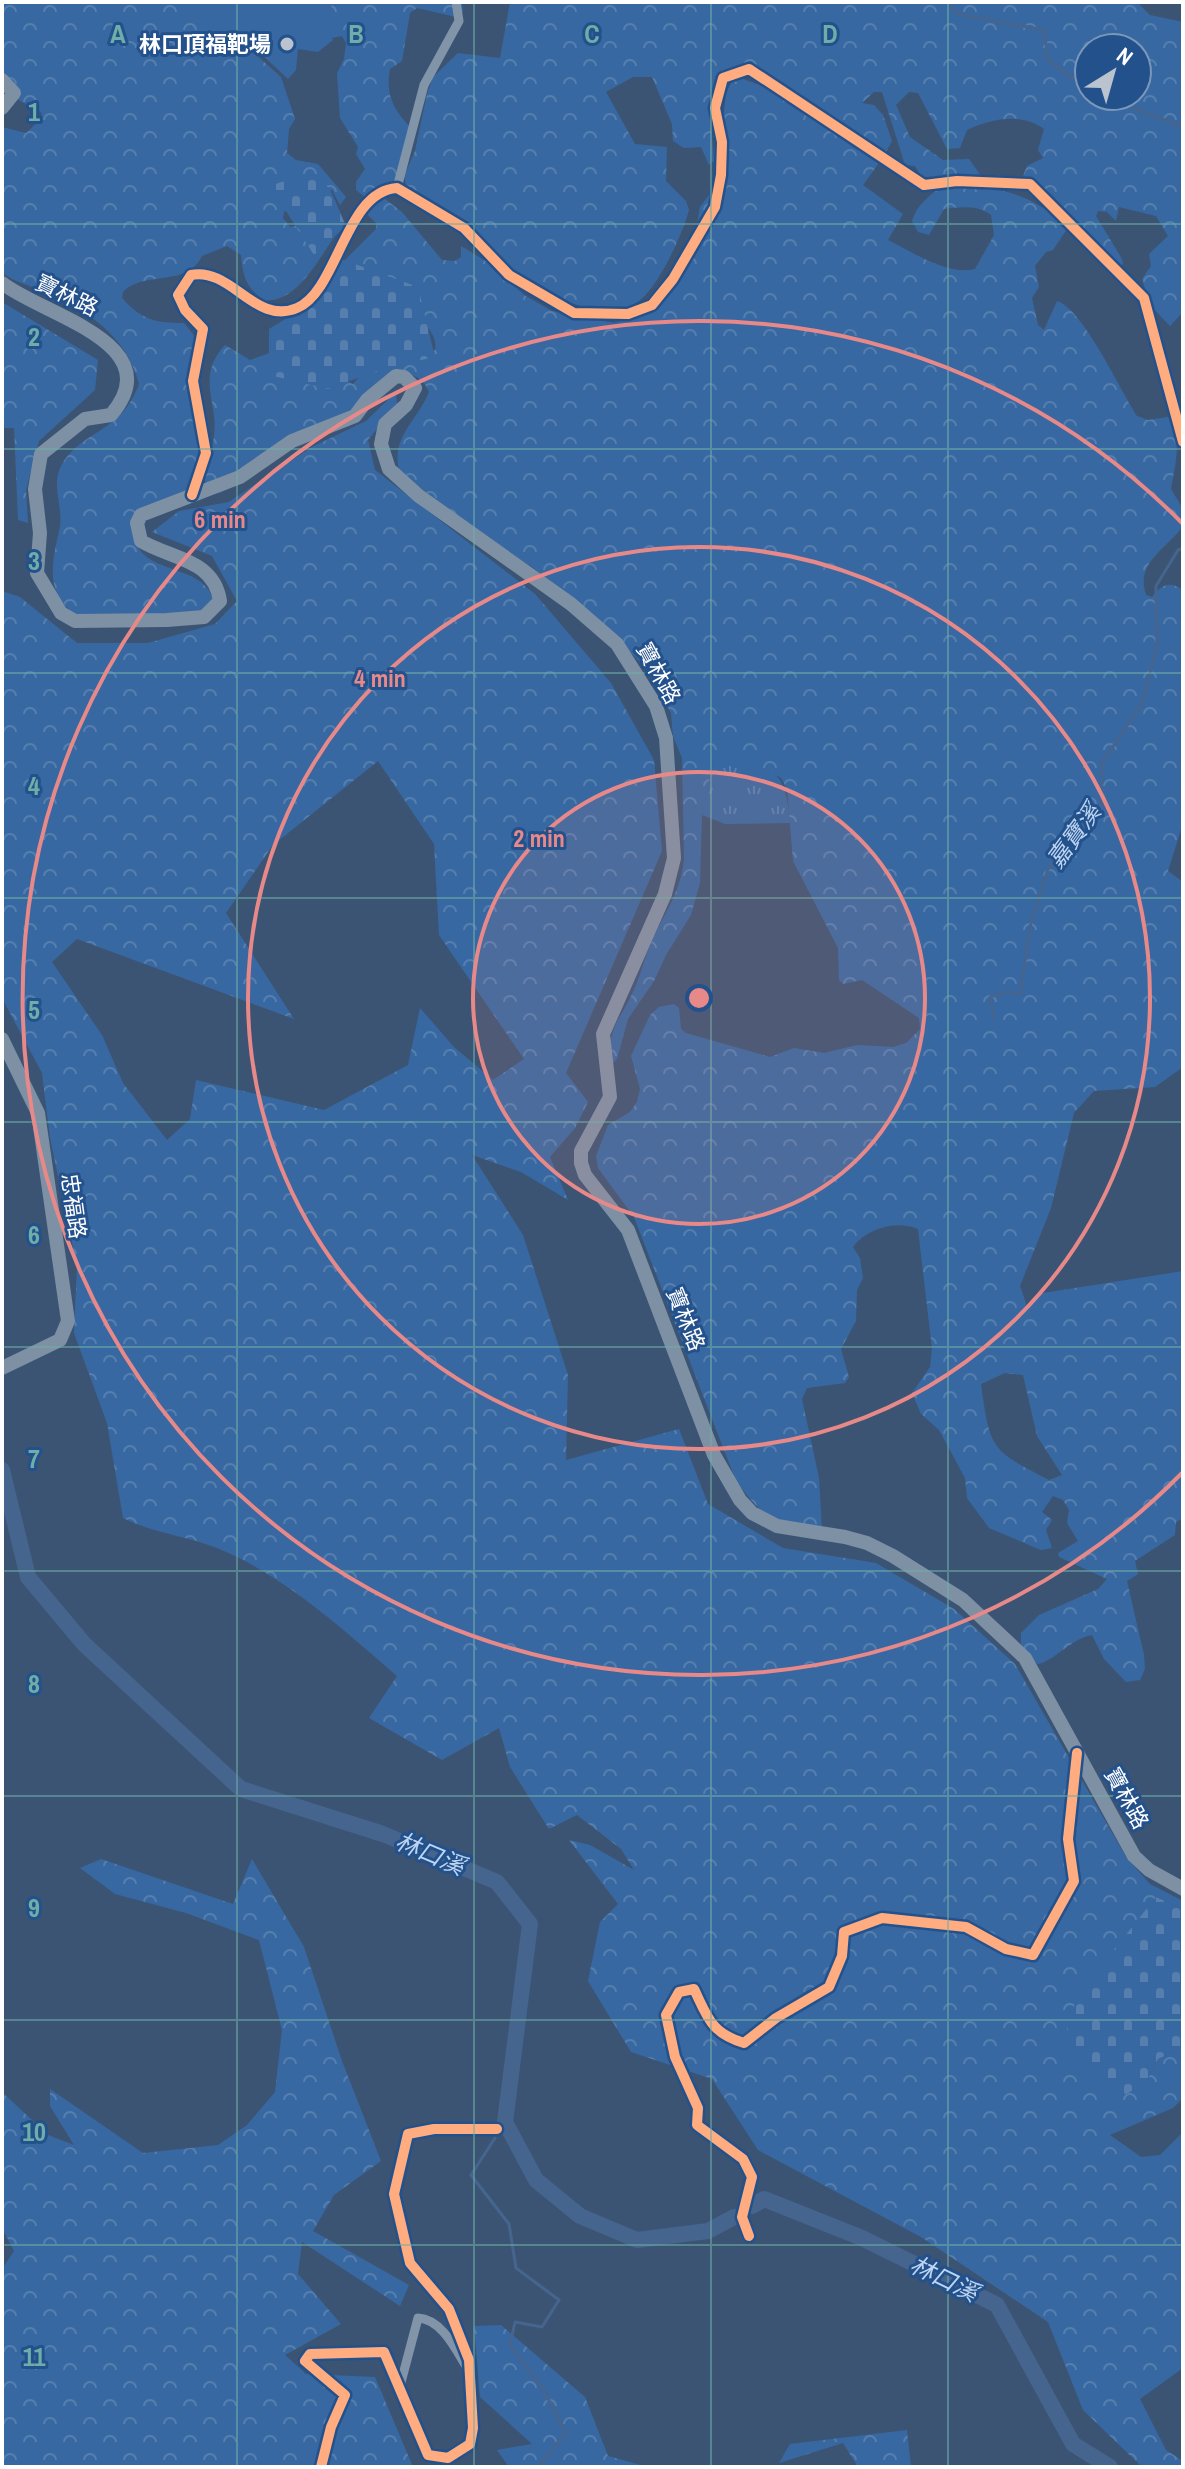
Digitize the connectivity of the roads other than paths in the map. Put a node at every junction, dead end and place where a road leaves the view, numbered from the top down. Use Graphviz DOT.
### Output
graph roads {
  1 [pos="456,2"];
  2 [pos="2,80"];
  3 [pos="2,108"];
  4 [pos="397,188"];
  5 [pos="2,283"];
  6 [pos="1183,442"];
  7 [pos="192,495"];
  8 [pos="2,1039"];
  9 [pos="2,1368"];
  10 [pos="1077,1753"];
  11 [pos="1183,1889"];
  12 [pos="497,2129"];
  13 [pos="749,2236"];
  14 [pos="469,2372"];
  15 [pos="400,2386"];
  16 [pos="321,2467"];
  1 -- 4 [label="street"];
  2 -- 3 [label="main road"];
  4 -- 6 [label="main road"];
  4 -- 7 [label="main road"];
  5 -- 7 [label="main road, 寶林路"];
  7 -- 10 [label="main road, 寶林路"];
  8 -- 9 [label="main road, 忠福路"];
  10 -- 11 [label="main road, 寶林路"];
  10 -- 13 [label="street"];
  12 -- 14 [label="street"];
  14 -- 15 [label="street"];
  14 -- 15 [label="street"];
  15 -- 16 [label="street"];
}
